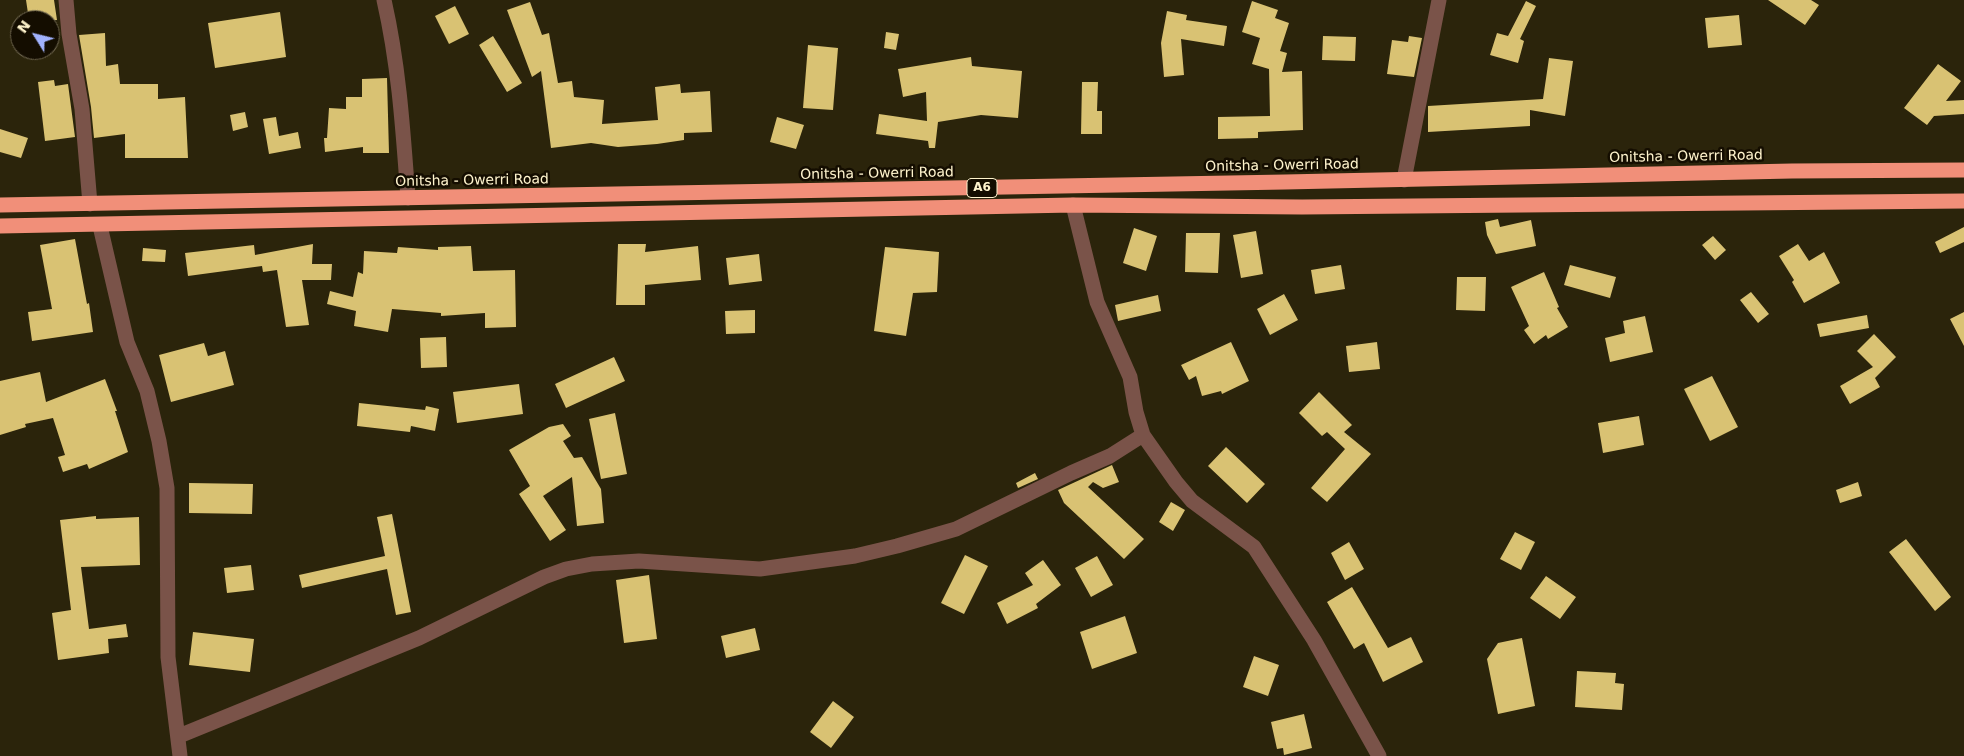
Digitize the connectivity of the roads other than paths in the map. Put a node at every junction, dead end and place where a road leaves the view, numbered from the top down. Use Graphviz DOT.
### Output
graph roads {
  1 [pos="66,0"];
  2 [pos="384,0"];
  3 [pos="1439,0"];
  4 [pos="1964,170"];
  5 [pos="1404,180"];
  6 [pos="408,198"];
  7 [pos="1964,201"];
  8 [pos="90,204"];
  9 [pos="0,205"];
  10 [pos="1073,205"];
  11 [pos="0,226"];
  12 [pos="100,226"];
  13 [pos="1143,435"];
  14 [pos="179,736"];
  15 [pos="180,756"];
  16 [pos="1379,756"];
  1 -- 8 [label="street"];
  2 -- 6 [label="street"];
  3 -- 5 [label="street"];
  4 -- 5 [label="highway, Onitsha - Owerri Road / A6"];
  5 -- 6 [label="highway, Onitsha - Owerri Road / A6"];
  6 -- 8 [label="highway, Onitsha - Owerri Road / A6"];
  7 -- 10 [label="highway, A6"];
  8 -- 9 [label="highway, Onitsha - Owerri Road / A6"];
  10 -- 12 [label="highway, A6"];
  10 -- 13 [label="street"];
  11 -- 12 [label="highway, A6"];
  12 -- 14 [label="street"];
  13 -- 14 [label="street"];
  13 -- 16 [label="street"];
  14 -- 15 [label="street"];
}
